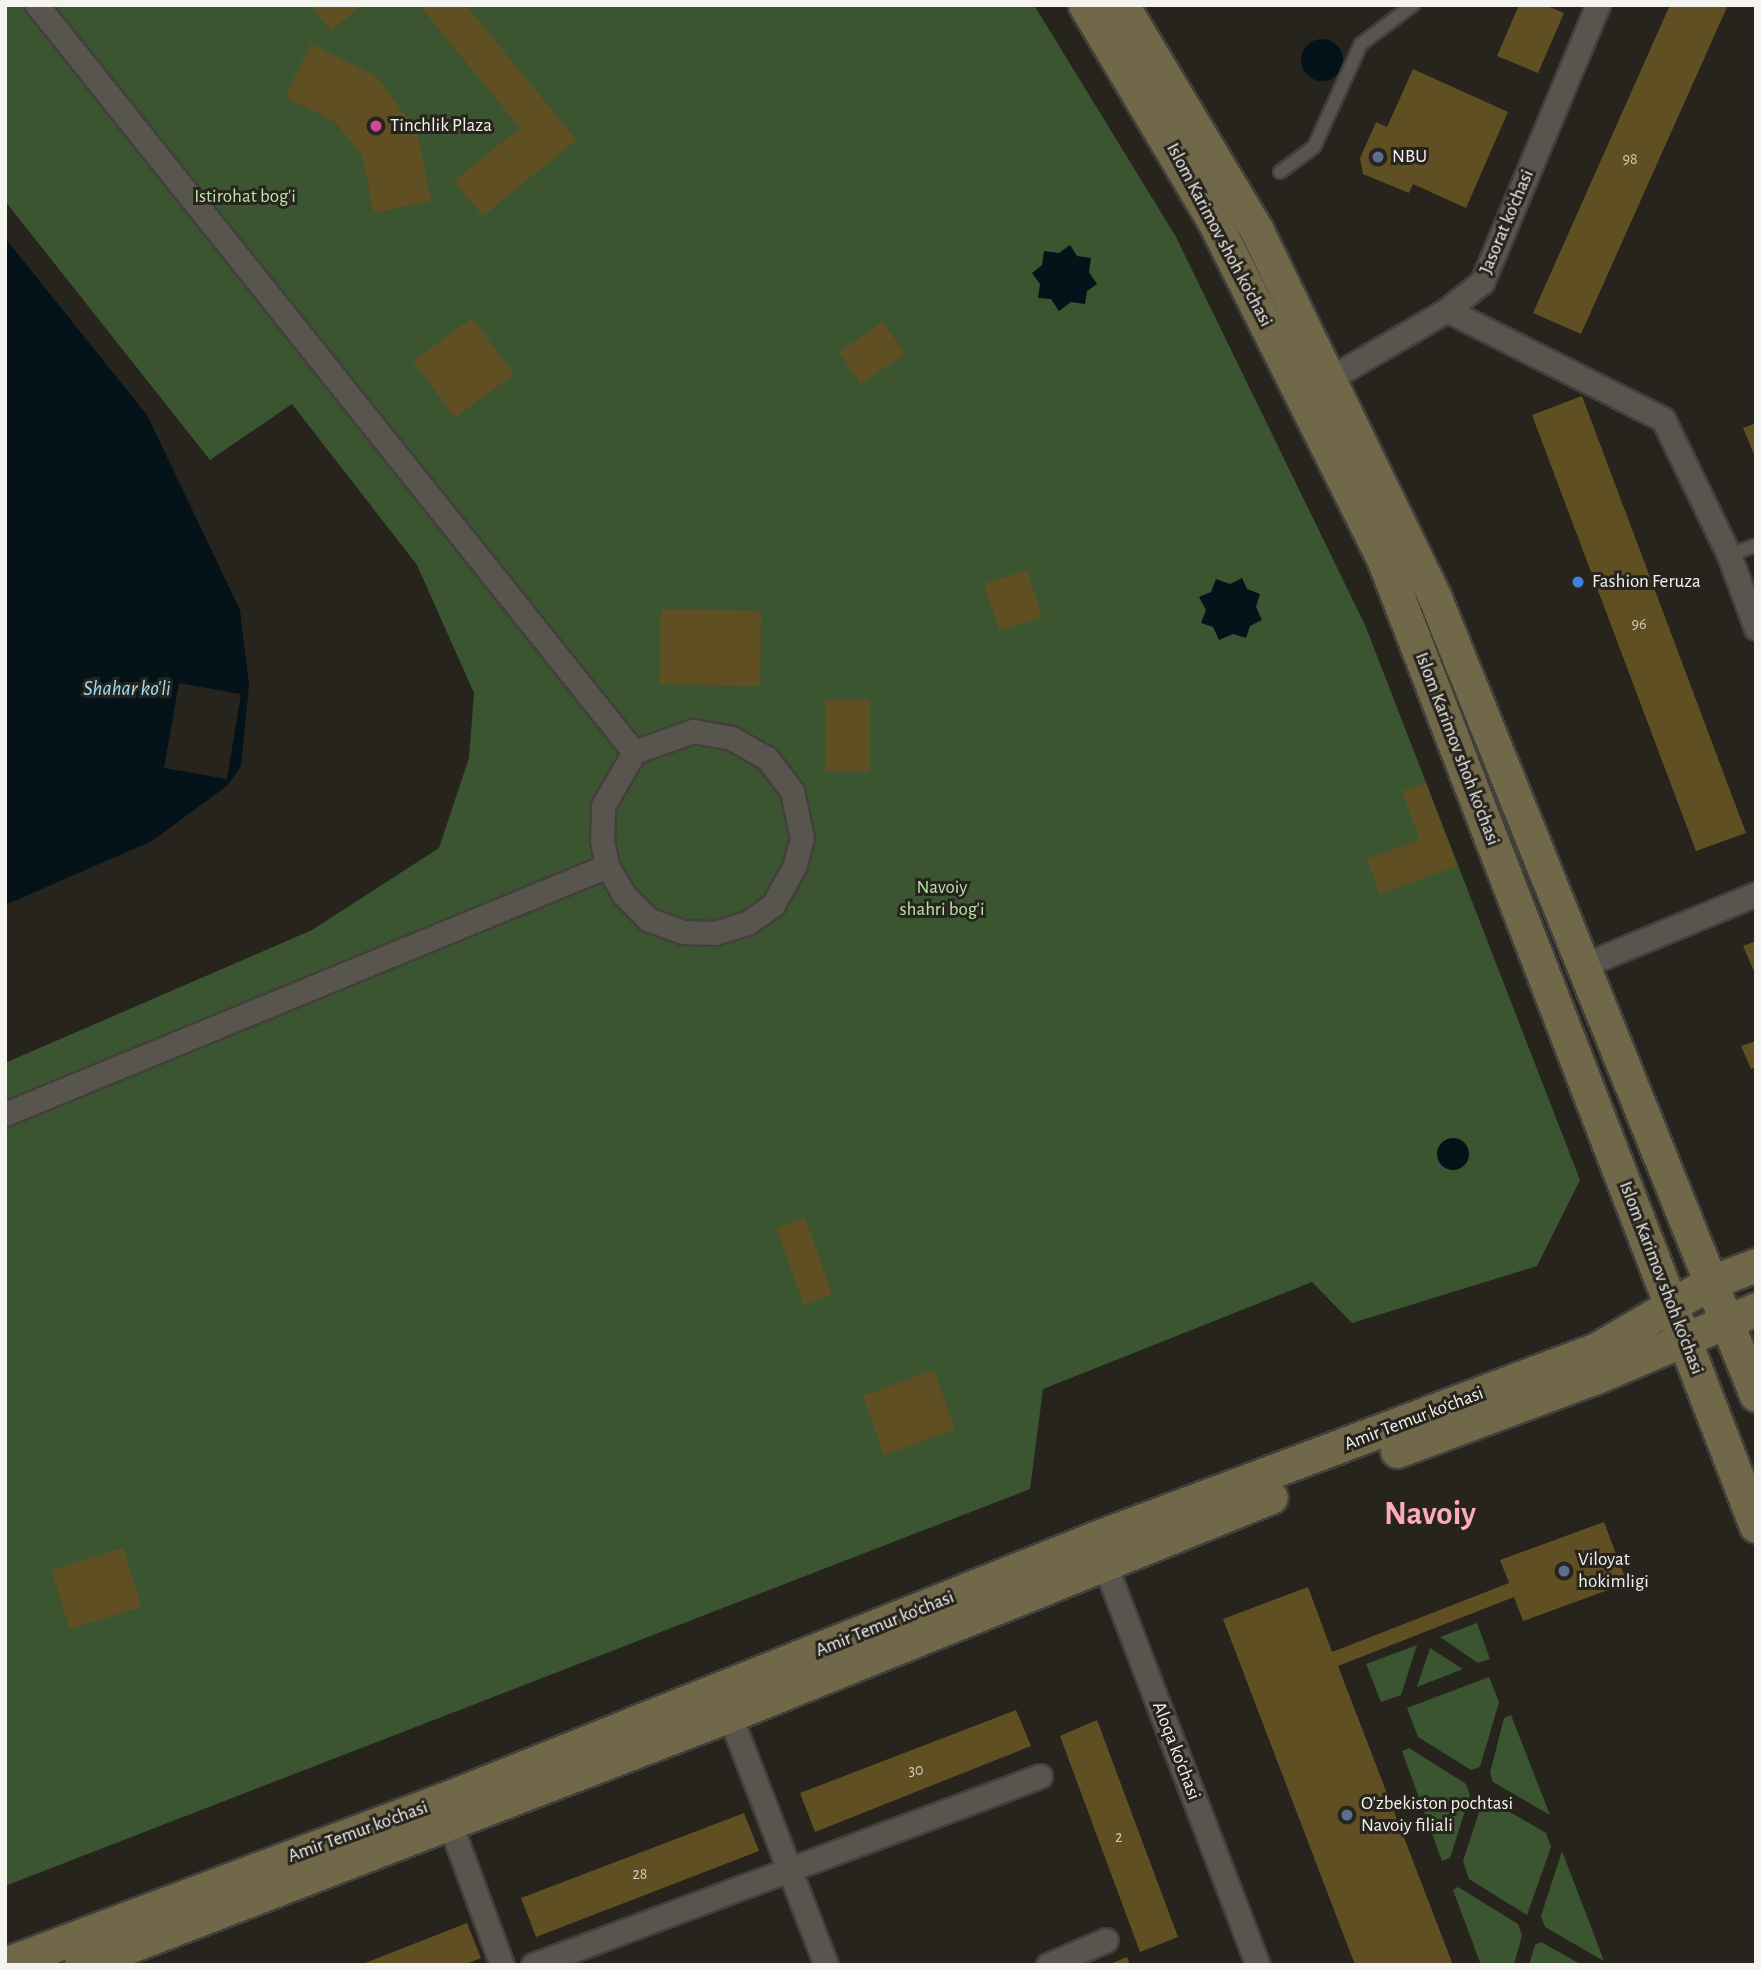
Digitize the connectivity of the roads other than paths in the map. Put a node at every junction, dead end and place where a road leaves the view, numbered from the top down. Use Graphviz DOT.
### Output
graph roads {
  1 [pos="37,5"];
  2 [pos="1085,5"];
  3 [pos="1122,5"];
  4 [pos="1413,5"];
  5 [pos="1598,5"];
  6 [pos="1280,172"];
  7 [pos="1447,310"];
  8 [pos="1332,379"];
  9 [pos="1302,393"];
  10 [pos="1756,545"];
  11 [pos="1729,555"];
  12 [pos="1756,628"];
  13 [pos="634,752"];
  14 [pos="607,866"];
  15 [pos="1756,894"];
  16 [pos="1582,966"];
  17 [pos="5,1114"];
  18 [pos="1756,1265"];
  19 [pos="1711,1282"];
  20 [pos="1671,1304"];
  21 [pos="1741,1315"];
  22 [pos="1684,1339"];
  23 [pos="1756,1395"];
  24 [pos="1756,1526"];
  25 [pos="1099,1550"];
  26 [pos="725,1703"];
  27 [pos="1040,1776"];
  28 [pos="446,1812"];
  29 [pos="791,1868"];
  30 [pos="1105,1940"];
  31 [pos="120,1946"];
  32 [pos="5,1964"];
  33 [pos="81,1965"];
  34 [pos="502,1965"];
  35 [pos="533,1965"];
  36 [pos="826,1965"];
  37 [pos="1048,1965"];
  38 [pos="1258,1965"];
  1 -- 13 [label="street"];
  2 -- 9 [label="main road, Islom Karimov shoh ko'chasi"];
  3 -- 8 [label="main road, Islom Karimov shoh ko'chasi"];
  4 -- 6 [label="lane"];
  5 -- 7 [label="street, Jasorat ko‘chasi"];
  7 -- 8 [label="street, Jasorat ko‘chasi"];
  7 -- 11 [label="street"];
  8 -- 9 [label="street, Jasorat ko‘chasi"];
  8 -- 16 [label="main road, Islom Karimov shoh ko'chasi"];
  9 -- 20 [label="main road, Islom Karimov shoh ko'chasi"];
  10 -- 11 [label="lane"];
  11 -- 12 [label="street"];
  13 -- 14 [label="street"];
  13 -- 14 [label="street"];
  14 -- 17 [label="street"];
  15 -- 16 [label="street"];
  16 -- 19 [label="main road, Islom Karimov shoh ko'chasi"];
  18 -- 19 [label="main road, Amir Temur ko‘chasi"];
  19 -- 20 [label="main road, Amir Temur ko‘chasi"];
  19 -- 21 [label="main road, Islom Karimov shoh ko'chasi"];
  20 -- 22 [label="main road, Islom Karimov shoh ko'chasi"];
  20 -- 25 [label="main road, Amir Temur ko‘chasi"];
  21 -- 22 [label="main road, Amir Temur ko‘chasi"];
  21 -- 23 [label="main road, Islom Karimov shoh ko'chasi"];
  22 -- 24 [label="main road, Islom Karimov shoh ko'chasi"];
  22 -- 25 [label="main road, Amir Temur ko‘chasi"];
  25 -- 26 [label="main road, Amir Temur ko‘chasi"];
  25 -- 38 [label="street, Aloqa ko'chasi"];
  26 -- 28 [label="main road, Amir Temur ko‘chasi"];
  26 -- 29 [label="street"];
  27 -- 29 [label="street"];
  28 -- 31 [label="main road, Amir Temur ko‘chasi"];
  28 -- 34 [label="street"];
  29 -- 35 [label="street"];
  29 -- 36 [label="street"];
  30 -- 37 [label="street"];
  31 -- 32 [label="main road, Amir Temur ko‘chasi"];
  31 -- 33 [label="main road, Amir Temur ko‘chasi"];
}
